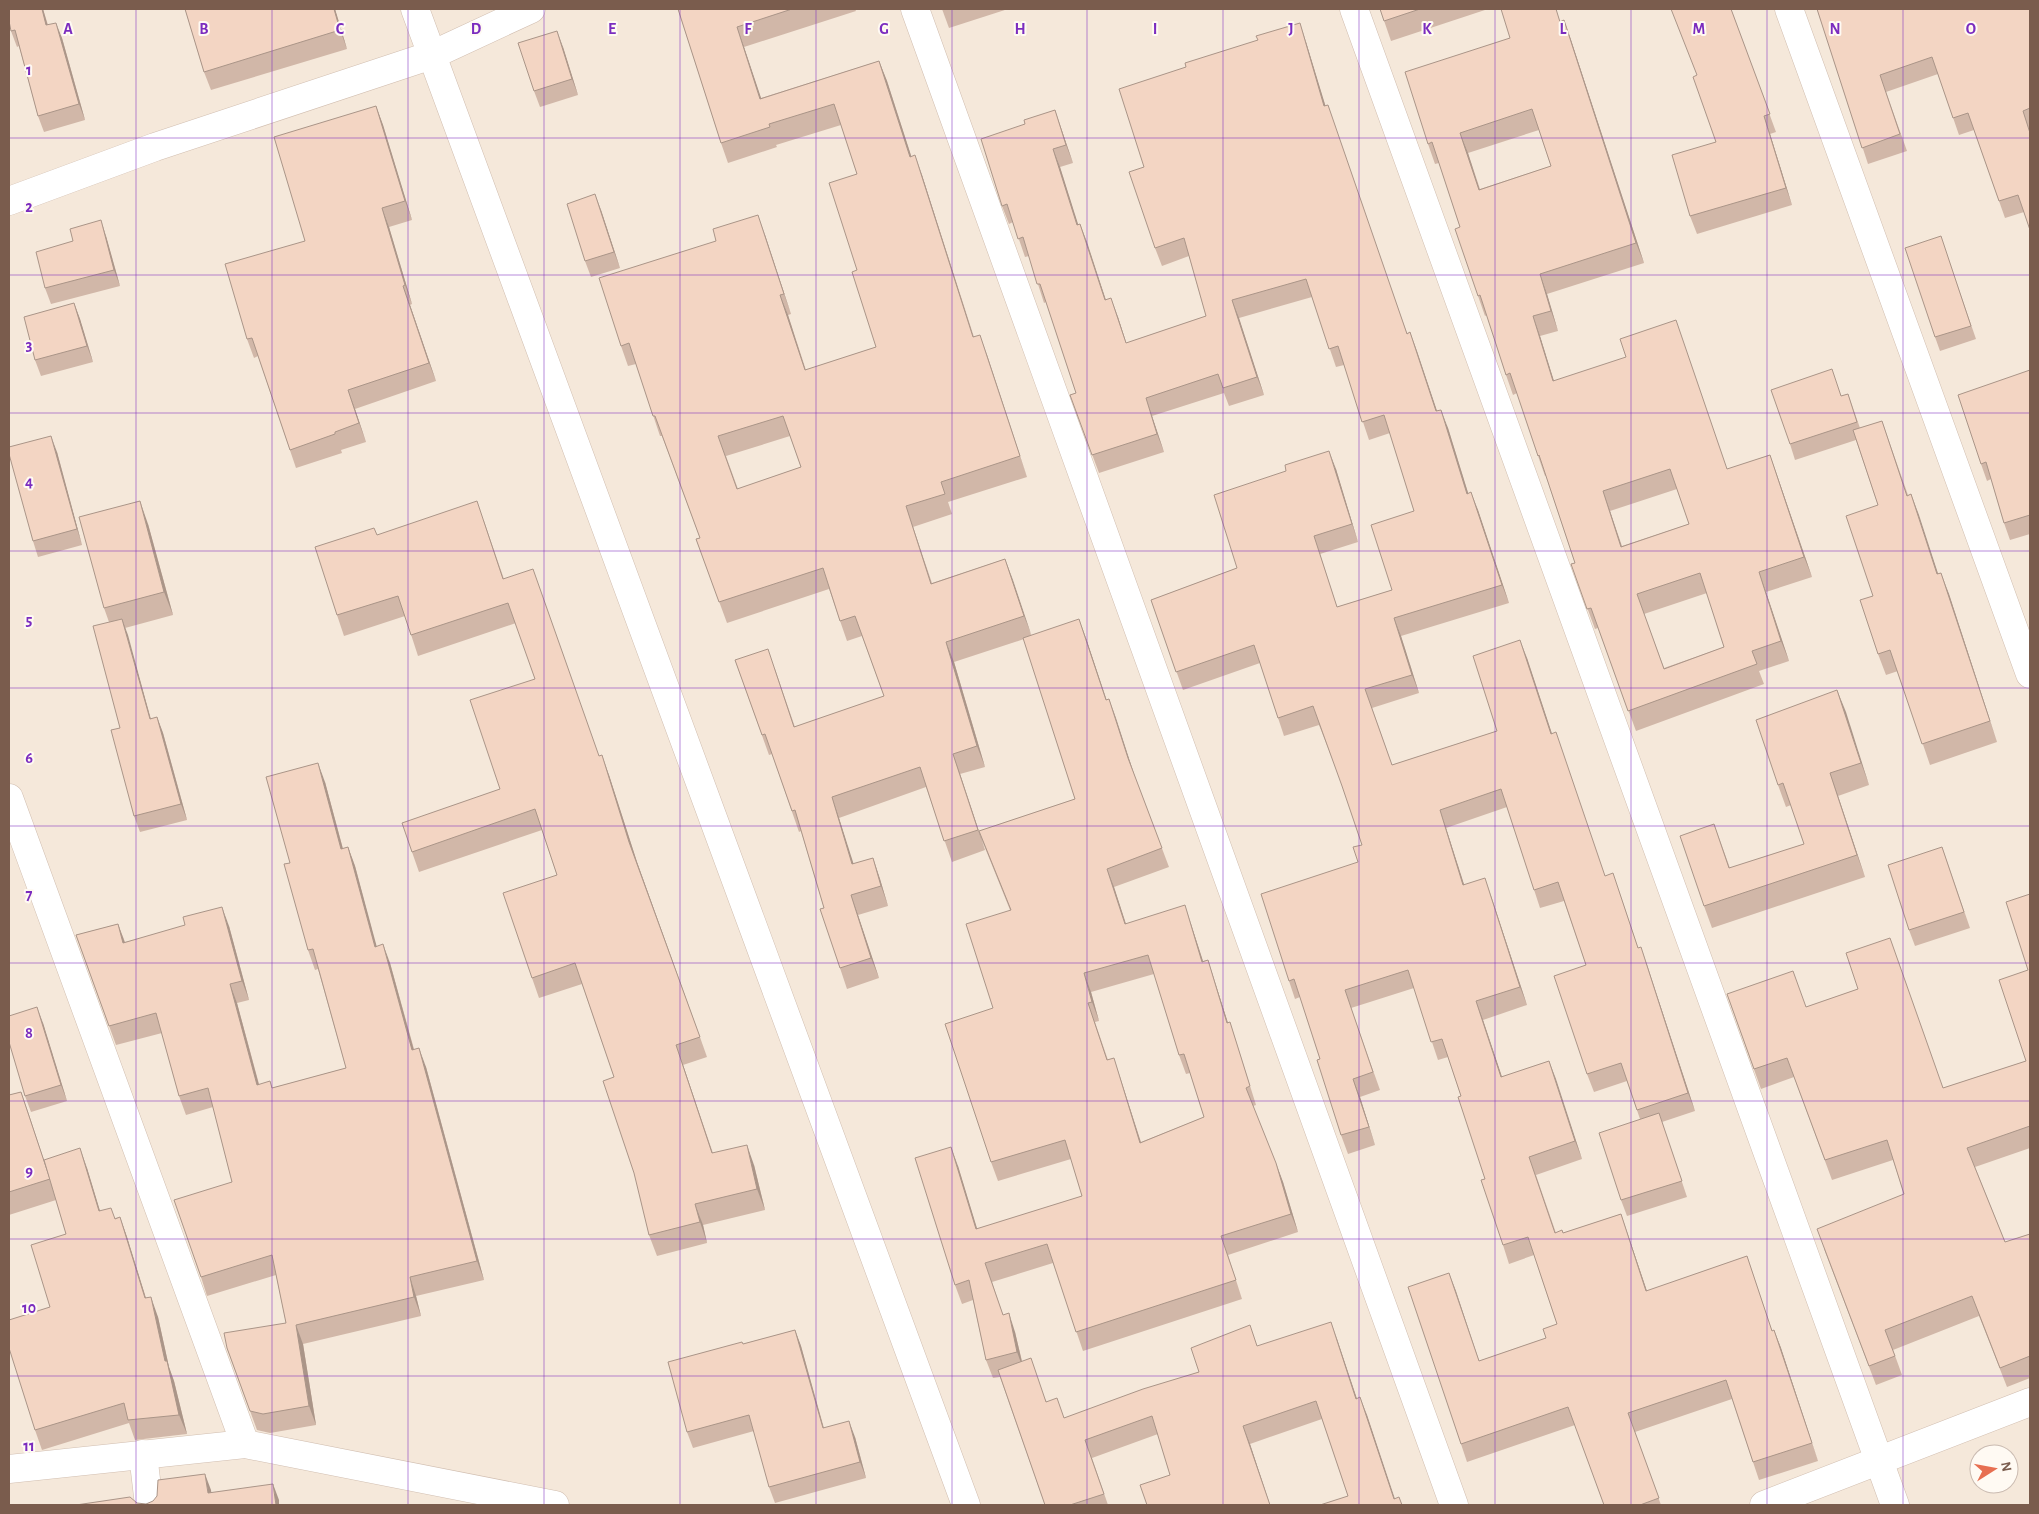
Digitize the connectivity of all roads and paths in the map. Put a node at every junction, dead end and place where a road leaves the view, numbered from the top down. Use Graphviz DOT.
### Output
graph roads {
  1 [pos="415,9"];
  2 [pos="531,9"];
  3 [pos="915,9"];
  4 [pos="1354,9"];
  5 [pos="1789,9"];
  6 [pos="432,55"];
  7 [pos="9,201"];
  8 [pos="2030,674"];
  9 [pos="9,798"];
  10 [pos="2030,1402"];
  11 [pos="245,1444"];
  12 [pos="144,1454"];
  13 [pos="1879,1460"];
  14 [pos="9,1469"];
  15 [pos="149,1505"];
  16 [pos="555,1505"];
  17 [pos="966,1505"];
  18 [pos="1454,1505"];
  19 [pos="1764,1505"];
  20 [pos="1895,1505"];
  1 -- 6 [label="street"];
  2 -- 6 [label="street"];
  3 -- 18 [label="street"];
  4 -- 13 [label="street"];
  5 -- 8 [label="street"];
  6 -- 7 [label="street"];
  6 -- 17 [label="street"];
  9 -- 11 [label="street"];
  10 -- 13 [label="street"];
  11 -- 12 [label="street"];
  11 -- 16 [label="street"];
  12 -- 14 [label="street"];
  12 -- 15 [label="street"];
  13 -- 19 [label="street"];
  13 -- 20 [label="street"];
}
